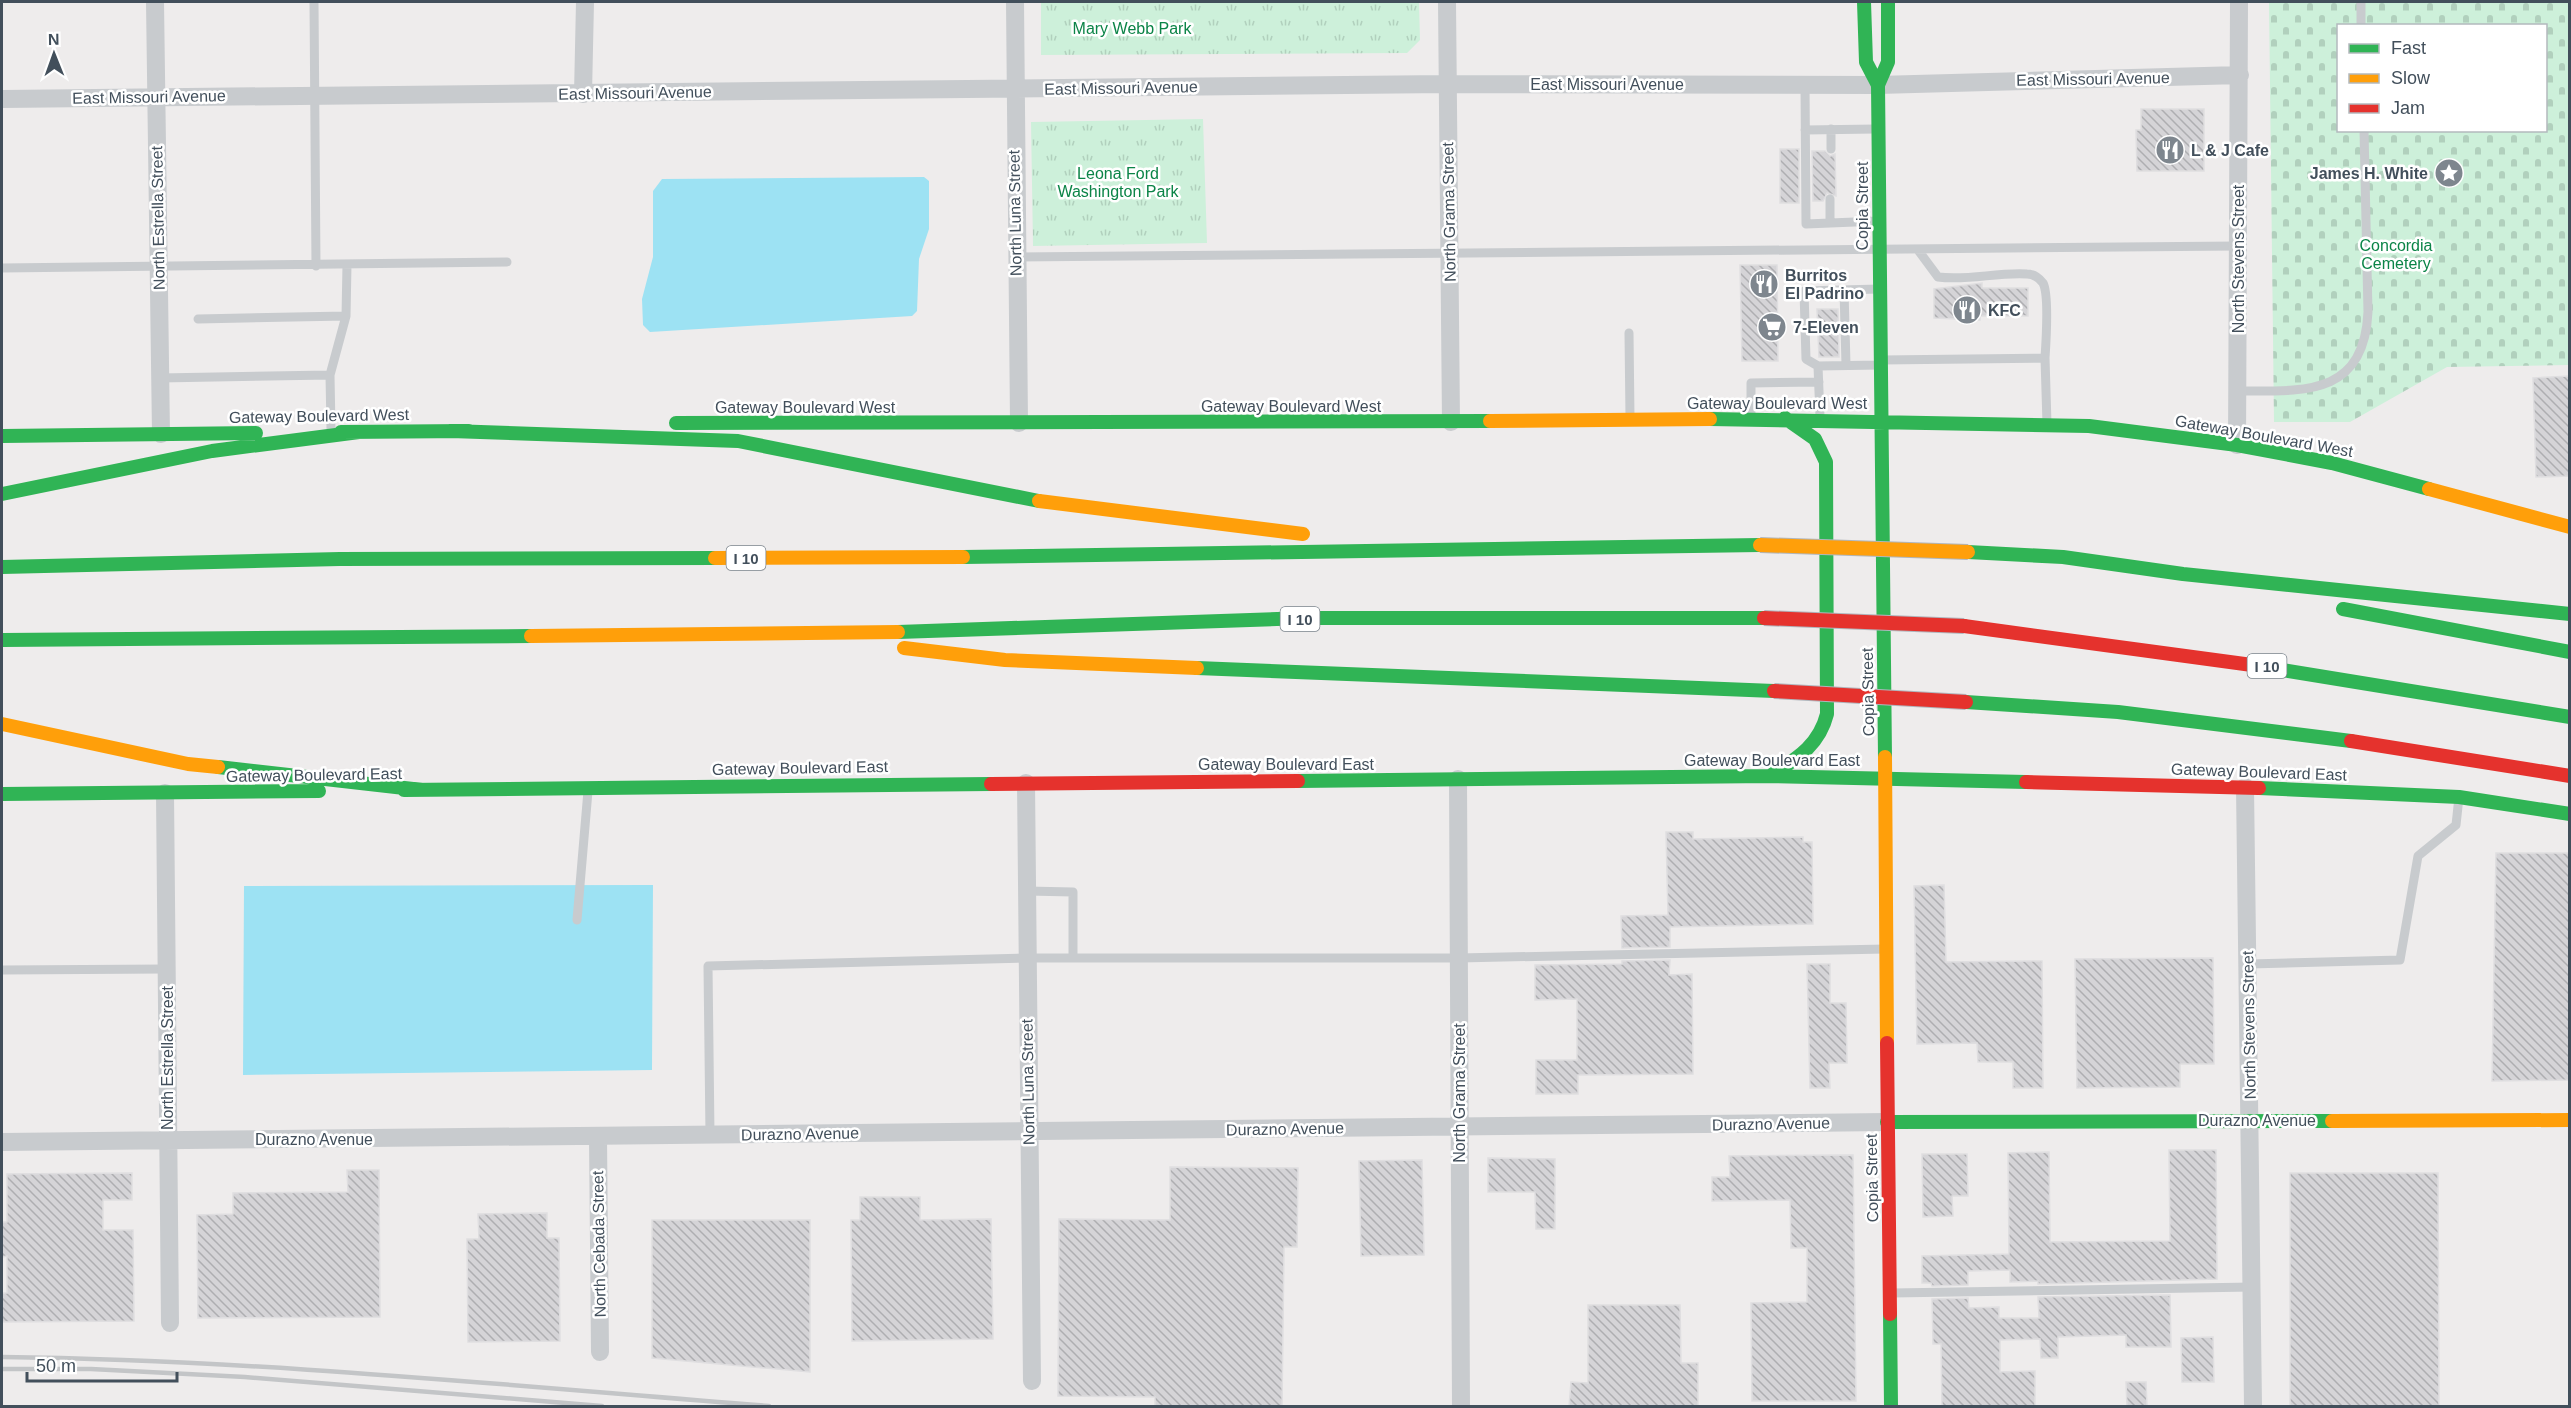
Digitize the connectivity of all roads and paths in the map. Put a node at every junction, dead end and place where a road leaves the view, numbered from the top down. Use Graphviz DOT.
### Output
graph roads {
  1 [pos="155,2"];
  2 [pos="314,2"];
  3 [pos="585,2"];
  4 [pos="1014,2"];
  5 [pos="1447,2"];
  6 [pos="1864,2"];
  7 [pos="1888,2"];
  8 [pos="2239,2"];
  9 [pos="2361,2"];
  10 [pos="2361,24"];
  11 [pos="2240,75"];
  12 [pos="1447,84"];
  13 [pos="1805,84"];
  14 [pos="1878,85"];
  15 [pos="1014,89"];
  16 [pos="583,94"];
  17 [pos="316,96"];
  18 [pos="156,97"];
  19 [pos="2,99"];
  20 [pos="1831,129"];
  21 [pos="1878,129"];
  22 [pos="1806,130"];
  23 [pos="2364,132"];
  24 [pos="1831,149"];
  25 [pos="1830,199"];
  26 [pos="1879,221"];
  27 [pos="1830,223"];
  28 [pos="2238,246"];
  29 [pos="1918,250"];
  30 [pos="1450,251"];
  31 [pos="1879,251"];
  32 [pos="1015,257"];
  33 [pos="507,262"];
  34 [pos="347,265"];
  35 [pos="316,266"];
  36 [pos="158,267"];
  37 [pos="2,268"];
  38 [pos="1879,289"];
  39 [pos="1844,290"];
  40 [pos="346,316"];
  41 [pos="198,319"];
  42 [pos="1629,333"];
  43 [pos="2045,358"];
  44 [pos="1880,362"];
  45 [pos="1846,365"];
  46 [pos="1818,366"];
  47 [pos="330,375"];
  48 [pos="160,378"];
  49 [pos="1819,382"];
  50 [pos="2237,391"];
  51 [pos="1751,418"];
  52 [pos="1785,418"];
  53 [pos="1820,419"];
  54 [pos="1630,420"];
  55 [pos="1880,421"];
  56 [pos="1451,422"];
  57 [pos="1019,423"];
  58 [pos="2047,424"];
  59 [pos="451,431"];
  60 [pos="331,432"];
  61 [pos="359,432"];
  62 [pos="161,434"];
  63 [pos="2,436"];
  64 [pos="2237,445"];
  65 [pos="2,494"];
  66 [pos="2570,527"];
  67 [pos="1491,549"];
  68 [pos="2,567"];
  69 [pos="2183,574"];
  70 [pos="2310,602"];
  71 [pos="2333,607"];
  72 [pos="2570,614"];
  73 [pos="837,634"];
  74 [pos="2,640"];
  75 [pos="2570,652"];
  76 [pos="2570,717"];
  77 [pos="2,724"];
  78 [pos="1770,776"];
  79 [pos="2570,776"];
  80 [pos="1885,777"];
  81 [pos="1458,779"];
  82 [pos="1026,783"];
  83 [pos="589,787"];
  84 [pos="2245,787"];
  85 [pos="422,790"];
  86 [pos="165,793"];
  87 [pos="2,794"];
  88 [pos="2459,798"];
  89 [pos="2570,814"];
  90 [pos="1027,891"];
  91 [pos="577,920"];
  92 [pos="1885,949"];
  93 [pos="1027,958"];
  94 [pos="1073,958"];
  95 [pos="1459,958"];
  96 [pos="2249,964"];
  97 [pos="166,969"];
  98 [pos="2,970"];
  99 [pos="2251,1119"];
  100 [pos="2570,1120"];
  101 [pos="1887,1122"];
  102 [pos="1459,1127"];
  103 [pos="1029,1131"];
  104 [pos="710,1135"];
  105 [pos="598,1137"];
  106 [pos="167,1140"];
  107 [pos="2,1142"];
  108 [pos="2252,1287"];
  109 [pos="1890,1293"];
  110 [pos="170,1323"];
  111 [pos="600,1352"];
  112 [pos="1032,1381"];
  113 [pos="1461,1407"];
  114 [pos="1891,1407"];
  115 [pos="2253,1407"];
  1 -- 18 [label="street, North Estrella Street"];
  2 -- 17 [label="lane"];
  3 -- 16 [label="street"];
  4 -- 15 [label="street, North Luna Street"];
  5 -- 12 [label="street, North Grama Street"];
  6 -- 14 [label="main road, Copia Street"];
  7 -- 14 [label="main road, Copia Street"];
  8 -- 11 [label="street, North Stevens Street"];
  9 -- 10 [label="lane"];
  11 -- 14 [label="street, East Missouri Avenue"];
  11 -- 28 [label="street, North Stevens Street"];
  12 -- 13 [label="street, East Missouri Avenue"];
  12 -- 15 [label="street, East Missouri Avenue"];
  12 -- 30 [label="street, North Grama Street"];
  13 -- 14 [label="street, East Missouri Avenue"];
  13 -- 22 [label="lane"];
  14 -- 21 [label="main road, Copia Street"];
  15 -- 16 [label="street, East Missouri Avenue"];
  15 -- 32 [label="street, North Luna Street"];
  16 -- 17 [label="street, East Missouri Avenue"];
  17 -- 18 [label="street, East Missouri Avenue"];
  17 -- 35 [label="lane"];
  18 -- 19 [label="street, East Missouri Avenue"];
  18 -- 36 [label="street, North Estrella Street"];
  20 -- 21 [label="lane"];
  20 -- 22 [label="lane"];
  20 -- 24 [label="lane"];
  21 -- 26 [label="main road, Copia Street"];
  22 -- 27 [label="lane"];
  23 -- 50 [label="lane"];
  25 -- 27 [label="lane"];
  26 -- 27 [label="lane"];
  26 -- 31 [label="main road, Copia Street"];
  28 -- 29 [label="lane"];
  28 -- 50 [label="street, North Stevens Street"];
  29 -- 31 [label="lane"];
  29 -- 43 [label="lane"];
  30 -- 31 [label="lane"];
  30 -- 32 [label="lane"];
  30 -- 56 [label="street, North Grama Street"];
  31 -- 38 [label="main road, Copia Street"];
  32 -- 57 [label="street, North Luna Street"];
  33 -- 34 [label="lane"];
  34 -- 35 [label="lane"];
  34 -- 40 [label="lane"];
  35 -- 36 [label="lane"];
  36 -- 37 [label="lane"];
  36 -- 48 [label="street, North Estrella Street"];
  38 -- 39 [label="lane"];
  38 -- 44 [label="main road, Copia Street"];
  39 -- 45 [label="lane"];
  39 -- 46 [label="lane"];
  40 -- 41 [label="lane"];
  40 -- 47 [label="lane"];
  42 -- 54 [label="lane"];
  43 -- 44 [label="lane"];
  43 -- 58 [label="lane"];
  44 -- 45 [label="lane"];
  44 -- 55 [label="main road, Copia Street"];
  45 -- 46 [label="lane"];
  46 -- 49 [label="lane"];
  47 -- 48 [label="lane"];
  47 -- 60 [label="lane"];
  48 -- 62 [label="street, North Estrella Street"];
  49 -- 51 [label="lane"];
  49 -- 53 [label="lane"];
  50 -- 64 [label="street, North Stevens Street"];
  51 -- 52 [label="main road, Gateway Boulevard West"];
  51 -- 54 [label="main road, Gateway Boulevard West"];
  52 -- 53 [label="main road, Gateway Boulevard West"];
  52 -- 78 [label="main road"];
  53 -- 55 [label="main road, Gateway Boulevard West"];
  54 -- 56 [label="main road, Gateway Boulevard West"];
  55 -- 58 [label="main road, Gateway Boulevard West"];
  55 -- 80 [label="main road, Copia Street"];
  56 -- 57 [label="main road, Gateway Boulevard West"];
  57 -- 59 [label="main road, Gateway Boulevard West"];
  58 -- 64 [label="main road, Gateway Boulevard West"];
  59 -- 61 [label="main road, Gateway Boulevard West"];
  59 -- 67 [label="main road"];
  60 -- 61 [label="main road, Gateway Boulevard West"];
  60 -- 62 [label="main road, Gateway Boulevard West"];
  61 -- 65 [label="main road"];
  62 -- 63 [label="main road, Gateway Boulevard West"];
  64 -- 66 [label="main road, Gateway Boulevard West"];
  67 -- 68 [label="main road, I 10"];
  67 -- 69 [label="main road, I 10, bridge"];
  69 -- 70 [label="main road, I 10"];
  69 -- 72 [label="main road"];
  71 -- 75 [label="main road"];
  73 -- 74 [label="main road, I 10"];
  73 -- 76 [label="main road, I 10, bridge"];
  73 -- 79 [label="main road, bridge"];
  77 -- 85 [label="main road"];
  78 -- 80 [label="main road, Gateway Boulevard East"];
  78 -- 81 [label="main road, Gateway Boulevard East"];
  80 -- 84 [label="main road, Gateway Boulevard East"];
  80 -- 92 [label="main road, Copia Street"];
  81 -- 82 [label="main road, Gateway Boulevard East"];
  81 -- 95 [label="street, North Grama Street"];
  82 -- 83 [label="main road, Gateway Boulevard East"];
  82 -- 90 [label="street, North Luna Street"];
  83 -- 85 [label="main road, Gateway Boulevard East"];
  83 -- 91 [label="lane"];
  84 -- 88 [label="main road, Gateway Boulevard East"];
  84 -- 96 [label="street, North Stevens Street"];
  85 -- 86 [label="main road, Gateway Boulevard East"];
  86 -- 87 [label="main road, Gateway Boulevard East"];
  86 -- 97 [label="street, North Estrella Street"];
  88 -- 89 [label="main road, Gateway Boulevard East"];
  88 -- 96 [label="lane"];
  90 -- 93 [label="street, North Luna Street"];
  90 -- 94 [label="lane"];
  92 -- 95 [label="lane"];
  92 -- 101 [label="main road, Copia Street"];
  93 -- 94 [label="lane"];
  93 -- 103 [label="street, North Luna Street"];
  93 -- 104 [label="lane"];
  94 -- 95 [label="lane"];
  95 -- 102 [label="street, North Grama Street"];
  96 -- 99 [label="street, North Stevens Street"];
  97 -- 98 [label="lane"];
  97 -- 106 [label="street, North Estrella Street"];
  99 -- 100 [label="main road, Durazno Avenue"];
  99 -- 101 [label="main road, Durazno Avenue"];
  99 -- 108 [label="street, North Stevens Street"];
  101 -- 102 [label="street, Durazno Avenue"];
  101 -- 109 [label="main road, Copia Street"];
  102 -- 103 [label="street, Durazno Avenue"];
  102 -- 113 [label="street, North Grama Street"];
  103 -- 104 [label="street, Durazno Avenue"];
  103 -- 112 [label="street, North Luna Street"];
  104 -- 105 [label="street, Durazno Avenue"];
  105 -- 106 [label="street, Durazno Avenue"];
  105 -- 111 [label="street, North Cebada Street"];
  106 -- 107 [label="street, Durazno Avenue"];
  106 -- 110 [label="street, North Estrella Street"];
  108 -- 109 [label="lane"];
  108 -- 115 [label="street, North Stevens Street"];
  109 -- 114 [label="main road, Copia Street"];
}
